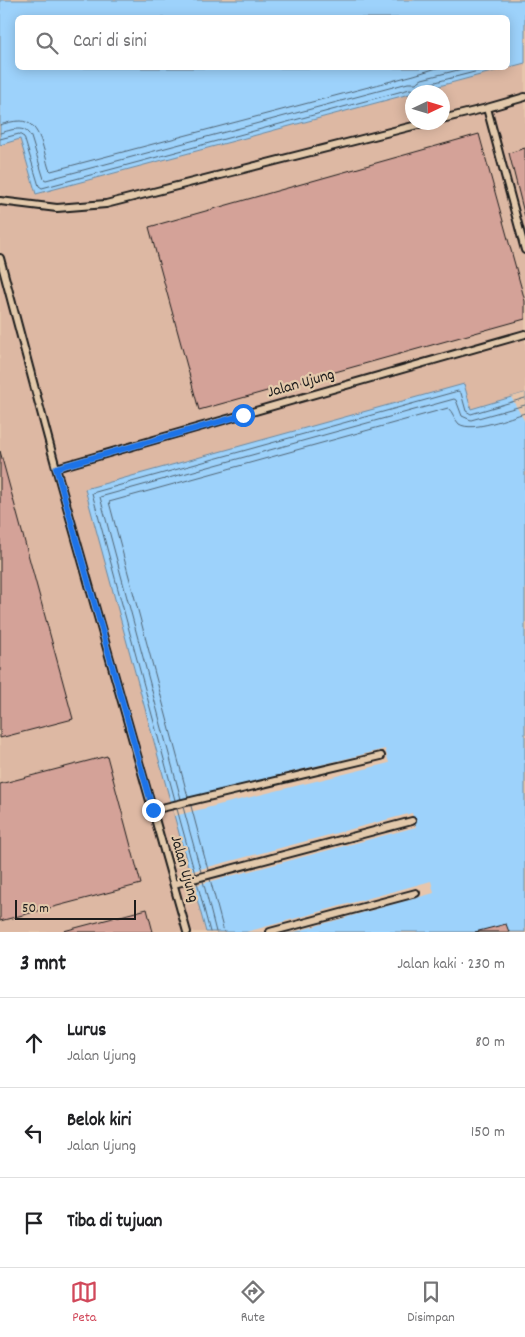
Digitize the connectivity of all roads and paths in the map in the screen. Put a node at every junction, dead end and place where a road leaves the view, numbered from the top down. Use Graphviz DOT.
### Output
graph roads {
  1 [pos="525,97"];
  2 [pos="487,108"];
  3 [pos="450,117"];
  4 [pos="405,128"];
  5 [pos="0,201"];
  6 [pos="525,250"];
  7 [pos="0,258"];
  8 [pos="525,334"];
  9 [pos="56,468"];
  10 [pos="381,756"];
  11 [pos="153,810"];
  12 [pos="412,820"];
  13 [pos="174,884"];
  14 [pos="416,893"];
  15 [pos="187,932"];
  16 [pos="270,932"];
  1 -- 2 [label="lane"];
  2 -- 3 [label="lane"];
  2 -- 6 [label="lane"];
  4 -- 5 [label="lane"];
  7 -- 9 [label="lane, Jalan Ujung"];
  8 -- 9 [label="lane, Jalan Ujung"];
  9 -- 11 [label="lane, Jalan Ujung"];
  10 -- 11 [label="lane"];
  11 -- 13 [label="lane, Jalan Ujung"];
  12 -- 13 [label="lane"];
  13 -- 15 [label="lane, Jalan Ujung"];
  14 -- 16 [label="lane"];
}
